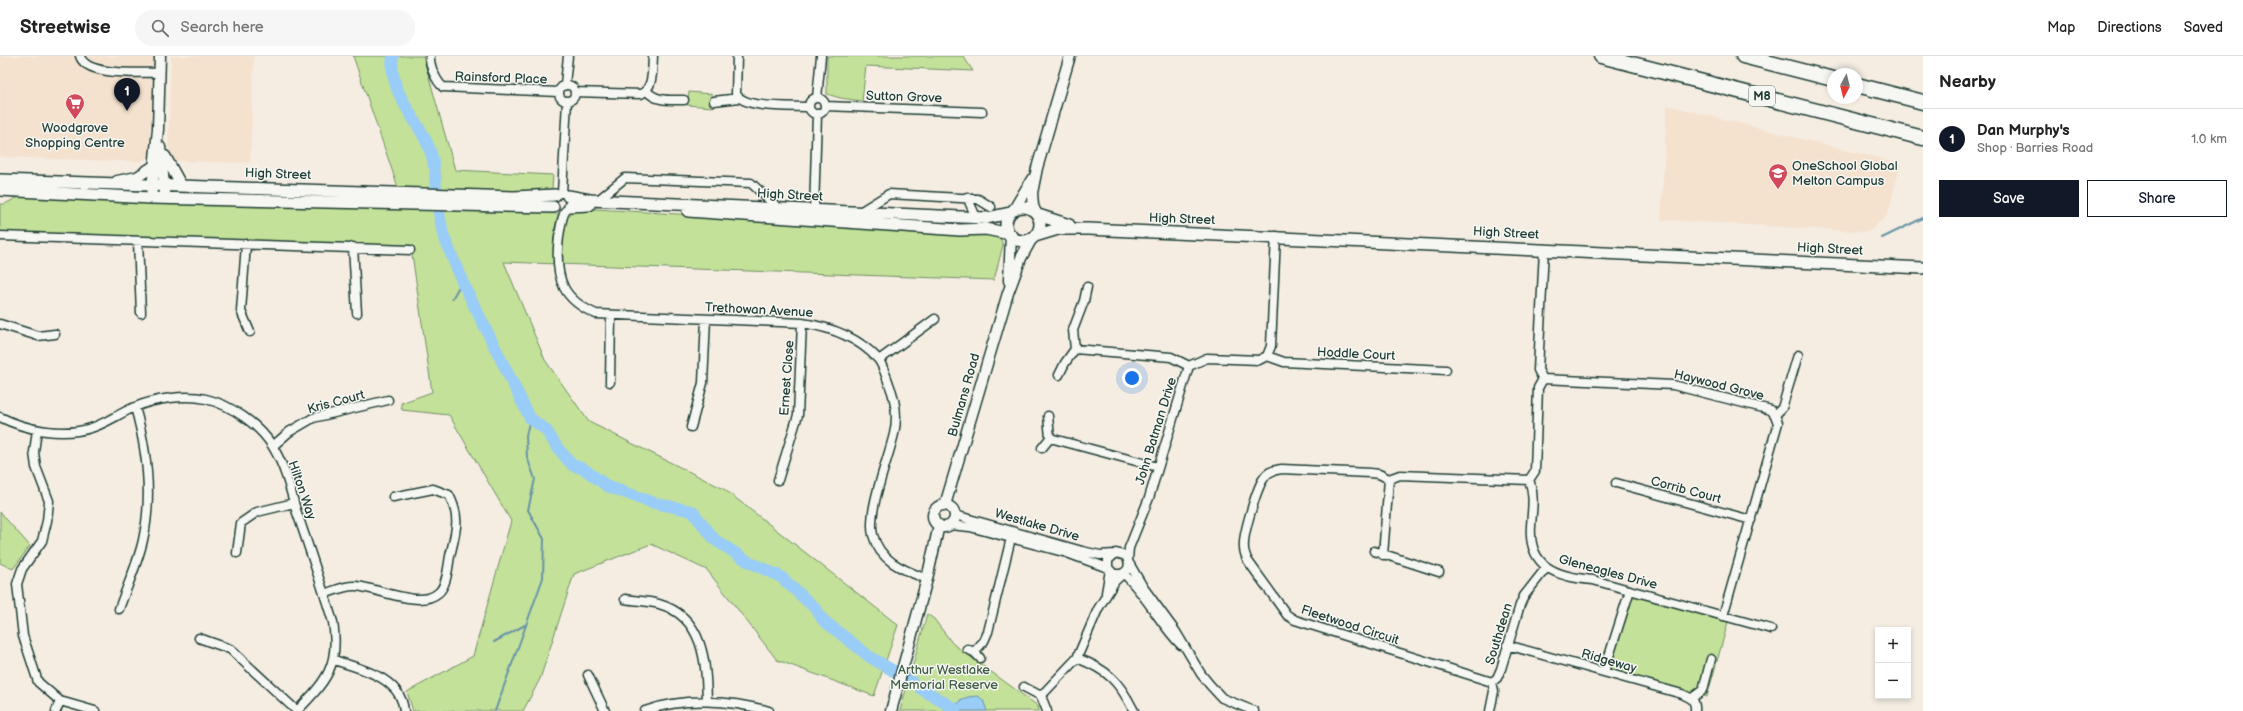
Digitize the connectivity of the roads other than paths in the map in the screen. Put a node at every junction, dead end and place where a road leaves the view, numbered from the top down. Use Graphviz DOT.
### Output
graph roads {
  1 [pos="80,56"];
  2 [pos="160,56"];
  3 [pos="430,56"];
  4 [pos="568,56"];
  5 [pos="653,56"];
  6 [pos="737,56"];
  7 [pos="821,56"];
  8 [pos="1070,56"];
  9 [pos="1601,56"];
  10 [pos="1743,56"];
  11 [pos="160,73"];
  12 [pos="1827,77"];
  13 [pos="565,84"];
  14 [pos="1863,87"];
  15 [pos="647,91"];
  16 [pos="558,92"];
  17 [pos="575,92"];
  18 [pos="739,98"];
  19 [pos="817,98"];
  20 [pos="684,100"];
  21 [pos="568,101"];
  22 [pos="714,101"];
  23 [pos="1923,102"];
  24 [pos="825,106"];
  25 [pos="809,107"];
  26 [pos="982,112"];
  27 [pos="817,114"];
  28 [pos="158,129"];
  29 [pos="1923,138"];
  30 [pos="160,145"];
  31 [pos="154,166"];
  32 [pos="1037,168"];
  33 [pos="0,180"];
  34 [pos="109,183"];
  35 [pos="152,184"];
  36 [pos="165,185"];
  37 [pos="181,185"];
  38 [pos="0,190"];
  39 [pos="967,197"];
  40 [pos="151,198"];
  41 [pos="164,199"];
  42 [pos="598,200"];
  43 [pos="561,202"];
  44 [pos="991,207"];
  45 [pos="778,208"];
  46 [pos="814,211"];
  47 [pos="1012,212"];
  48 [pos="859,213"];
  49 [pos="1037,214"];
  50 [pos="976,217"];
  51 [pos="1088,229"];
  52 [pos="1010,234"];
  53 [pos="0,236"];
  54 [pos="1276,236"];
  55 [pos="1034,237"];
  56 [pos="138,241"];
  57 [pos="246,244"];
  58 [pos="353,247"];
  59 [pos="1544,249"];
  60 [pos="410,250"];
  61 [pos="1923,268"];
  62 [pos="1087,288"];
  63 [pos="1008,293"];
  64 [pos="141,313"];
  65 [pos="357,313"];
  66 [pos="611,315"];
  67 [pos="706,319"];
  68 [pos="935,319"];
  69 [pos="802,323"];
  70 [pos="0,324"];
  71 [pos="250,332"];
  72 [pos="55,334"];
  73 [pos="1075,350"];
  74 [pos="1798,355"];
  75 [pos="1267,356"];
  76 [pos="879,360"];
  77 [pos="1189,366"];
  78 [pos="1446,370"];
  79 [pos="1059,375"];
  80 [pos="1542,379"];
  81 [pos="610,382"];
  82 [pos="388,400"];
  83 [pos="135,407"];
  84 [pos="1776,415"];
  85 [pos="1048,416"];
  86 [pos="0,417"];
  87 [pos="692,427"];
  88 [pos="37,430"];
  89 [pos="1050,438"];
  90 [pos="273,446"];
  91 [pos="1042,448"];
  92 [pos="1158,467"];
  93 [pos="1389,479"];
  94 [pos="778,480"];
  95 [pos="1529,480"];
  96 [pos="1616,483"];
  97 [pos="393,497"];
  98 [pos="294,503"];
  99 [pos="945,505"];
  100 [pos="955,515"];
  101 [pos="1751,520"];
  102 [pos="939,525"];
  103 [pos="950,525"];
  104 [pos="1134,534"];
  105 [pos="1011,538"];
  106 [pos="1374,551"];
  107 [pos="236,553"];
  108 [pos="1115,554"];
  109 [pos="1383,554"];
  110 [pos="1128,561"];
  111 [pos="1546,568"];
  112 [pos="1109,569"];
  113 [pos="1439,572"];
  114 [pos="1122,574"];
  115 [pos="927,579"];
  116 [pos="1630,590"];
  117 [pos="324,594"];
  118 [pos="625,599"];
  119 [pos="1104,600"];
  120 [pos="119,609"];
  121 [pos="1723,616"];
  122 [pos="1771,629"];
  123 [pos="199,638"];
  124 [pos="1507,645"];
  125 [pos="974,653"];
  126 [pos="1191,656"];
  127 [pos="1077,658"];
  128 [pos="1712,659"];
  129 [pos="334,660"];
  130 [pos="1604,672"];
  131 [pos="588,675"];
  132 [pos="1492,682"];
  133 [pos="1024,687"];
  134 [pos="1041,696"];
  135 [pos="1692,698"];
  136 [pos="60,701"];
  137 [pos="707,701"];
  138 [pos="1250,710"];
  139 [pos="56,711"];
  140 [pos="95,711"];
  141 [pos="297,711"];
  142 [pos="404,711"];
  143 [pos="605,711"];
  144 [pos="645,711"];
  145 [pos="769,711"];
  146 [pos="891,711"];
  147 [pos="1047,711"];
  148 [pos="1134,711"];
  149 [pos="1490,711"];
  150 [pos="1695,711"];
  1 -- 11 [label="street"];
  2 -- 11 [label="street"];
  3 -- 16 [label="street, Rainsford Place"];
  4 -- 13 [label="street"];
  5 -- 15 [label="street"];
  6 -- 18 [label="street"];
  7 -- 19 [label="street"];
  8 -- 32 [label="street"];
  9 -- 29 [label="highway, M8"];
  10 -- 12 [label="highway"];
  11 -- 28 [label="street"];
  13 -- 16 [label="street"];
  13 -- 17 [label="street"];
  14 -- 23 [label="highway"];
  15 -- 17 [label="street"];
  15 -- 20 [label="street"];
  16 -- 21 [label="street"];
  17 -- 21 [label="street"];
  18 -- 22 [label="street"];
  18 -- 25 [label="street"];
  19 -- 24 [label="street"];
  19 -- 25 [label="street"];
  21 -- 43 [label="street, Trethowan Avenue"];
  24 -- 26 [label="street, Sutton Grove"];
  24 -- 27 [label="street"];
  25 -- 27 [label="street"];
  27 -- 46 [label="street"];
  28 -- 30 [label="street"];
  28 -- 31 [label="street"];
  30 -- 36 [label="street"];
  30 -- 37 [label="street"];
  31 -- 34 [label="street"];
  31 -- 35 [label="street"];
  32 -- 47 [label="street"];
  32 -- 49 [label="street"];
  33 -- 34 [label="main road, High Street"];
  34 -- 35 [label="main road, High Street"];
  35 -- 36 [label="main road, High Street"];
  35 -- 40 [label="street"];
  36 -- 37 [label="main road, High Street"];
  36 -- 41 [label="street"];
  37 -- 43 [label="main road, High Street"];
  38 -- 40 [label="main road, High Street"];
  39 -- 44 [label="street"];
  39 -- 48 [label="street"];
  39 -- 50 [label="street"];
  40 -- 41 [label="main road, High Street"];
  41 -- 43 [label="main road, High Street"];
  42 -- 43 [label="main road, High Street"];
  42 -- 45 [label="main road, High Street"];
  42 -- 45 [label="street"];
  43 -- 52 [label="main road, High Street"];
  43 -- 66 [label="street, Trethowan Avenue"];
  45 -- 46 [label="main road, High Street"];
  46 -- 48 [label="main road, High Street"];
  47 -- 49 [label="main road"];
  47 -- 50 [label="main road, High Street"];
  47 -- 52 [label="main road"];
  48 -- 50 [label="main road, High Street"];
  49 -- 51 [label="main road, High Street"];
  49 -- 55 [label="main road"];
  51 -- 54 [label="main road, High Street"];
  51 -- 55 [label="main road, High Street"];
  52 -- 55 [label="main road"];
  52 -- 63 [label="street, Bulmans Road"];
  53 -- 56 [label="street"];
  54 -- 59 [label="main road, High Street"];
  54 -- 75 [label="street"];
  55 -- 63 [label="street, Bulmans Road"];
  56 -- 57 [label="street"];
  56 -- 64 [label="street"];
  57 -- 58 [label="street"];
  57 -- 71 [label="street"];
  58 -- 60 [label="street"];
  58 -- 65 [label="street"];
  59 -- 61 [label="main road, High Street"];
  59 -- 80 [label="street, Gleneagles Drive"];
  62 -- 73 [label="street"];
  63 -- 99 [label="street, Bulmans Road"];
  66 -- 67 [label="street, Trethowan Avenue"];
  66 -- 81 [label="street"];
  67 -- 69 [label="street, Trethowan Avenue"];
  67 -- 87 [label="street"];
  68 -- 76 [label="street"];
  69 -- 76 [label="street, Trethowan Avenue"];
  69 -- 94 [label="street, Ernest Close"];
  70 -- 72 [label="street"];
  73 -- 77 [label="street"];
  73 -- 79 [label="street"];
  74 -- 84 [label="street"];
  75 -- 77 [label="street, John Batman Drive"];
  75 -- 78 [label="street, Hoddle Court"];
  76 -- 115 [label="street, Trethowan Avenue"];
  77 -- 92 [label="street, John Batman Drive"];
  80 -- 84 [label="street, Haywood Grove"];
  80 -- 95 [label="street, Gleneagles Drive"];
  82 -- 90 [label="street, Kris Court"];
  83 -- 88 [label="street, Hilton Way"];
  83 -- 90 [label="street, Hilton Way"];
  83 -- 120 [label="street"];
  84 -- 101 [label="street, Haywood Grove"];
  85 -- 89 [label="street"];
  86 -- 88 [label="street, Hilton Way"];
  88 -- 136 [label="street"];
  89 -- 91 [label="street"];
  89 -- 92 [label="street"];
  90 -- 98 [label="street, Hilton Way"];
  92 -- 104 [label="street, John Batman Drive"];
  93 -- 95 [label="street, Fleetwood Circuit"];
  93 -- 109 [label="street"];
  93 -- 132 [label="street, Fleetwood Circuit"];
  95 -- 111 [label="street, Gleneagles Drive"];
  96 -- 101 [label="street, Corrib Court"];
  97 -- 117 [label="street"];
  98 -- 107 [label="street"];
  98 -- 117 [label="street, Hilton Way"];
  99 -- 100 [label="street"];
  99 -- 102 [label="street"];
  100 -- 103 [label="street"];
  100 -- 108 [label="street, Westlake Drive"];
  101 -- 121 [label="street, Haywood Grove"];
  102 -- 103 [label="street"];
  102 -- 115 [label="street"];
  103 -- 105 [label="street, Westlake Drive"];
  104 -- 108 [label="street, John Batman Drive"];
  104 -- 110 [label="street, John Batman Drive"];
  105 -- 112 [label="street, Westlake Drive"];
  105 -- 125 [label="street"];
  106 -- 109 [label="street"];
  108 -- 110 [label="street"];
  108 -- 112 [label="street"];
  109 -- 113 [label="street"];
  110 -- 114 [label="street"];
  110 -- 126 [label="street"];
  111 -- 116 [label="street, Gleneagles Drive"];
  111 -- 124 [label="street, Southdean"];
  112 -- 114 [label="street"];
  112 -- 119 [label="street"];
  114 -- 119 [label="street"];
  114 -- 126 [label="street"];
  115 -- 146 [label="street"];
  116 -- 121 [label="street, Gleneagles Drive"];
  116 -- 130 [label="street"];
  117 -- 129 [label="street, Hilton Way"];
  118 -- 137 [label="street"];
  119 -- 127 [label="street"];
  121 -- 122 [label="street, Gleneagles Drive"];
  123 -- 141 [label="street"];
  124 -- 130 [label="street, Ridgeway"];
  124 -- 132 [label="street, Southdean"];
  126 -- 138 [label="street"];
  127 -- 134 [label="street"];
  127 -- 148 [label="street"];
  128 -- 135 [label="street"];
  129 -- 141 [label="street, Hilton Way"];
  129 -- 142 [label="street"];
  130 -- 135 [label="street, Ridgeway"];
  131 -- 143 [label="street"];
  132 -- 149 [label="street, Southdean"];
  133 -- 134 [label="street"];
  134 -- 147 [label="street"];
  135 -- 150 [label="street"];
  136 -- 139 [label="street"];
  136 -- 140 [label="street"];
  137 -- 144 [label="street"];
  137 -- 145 [label="street"];
}
